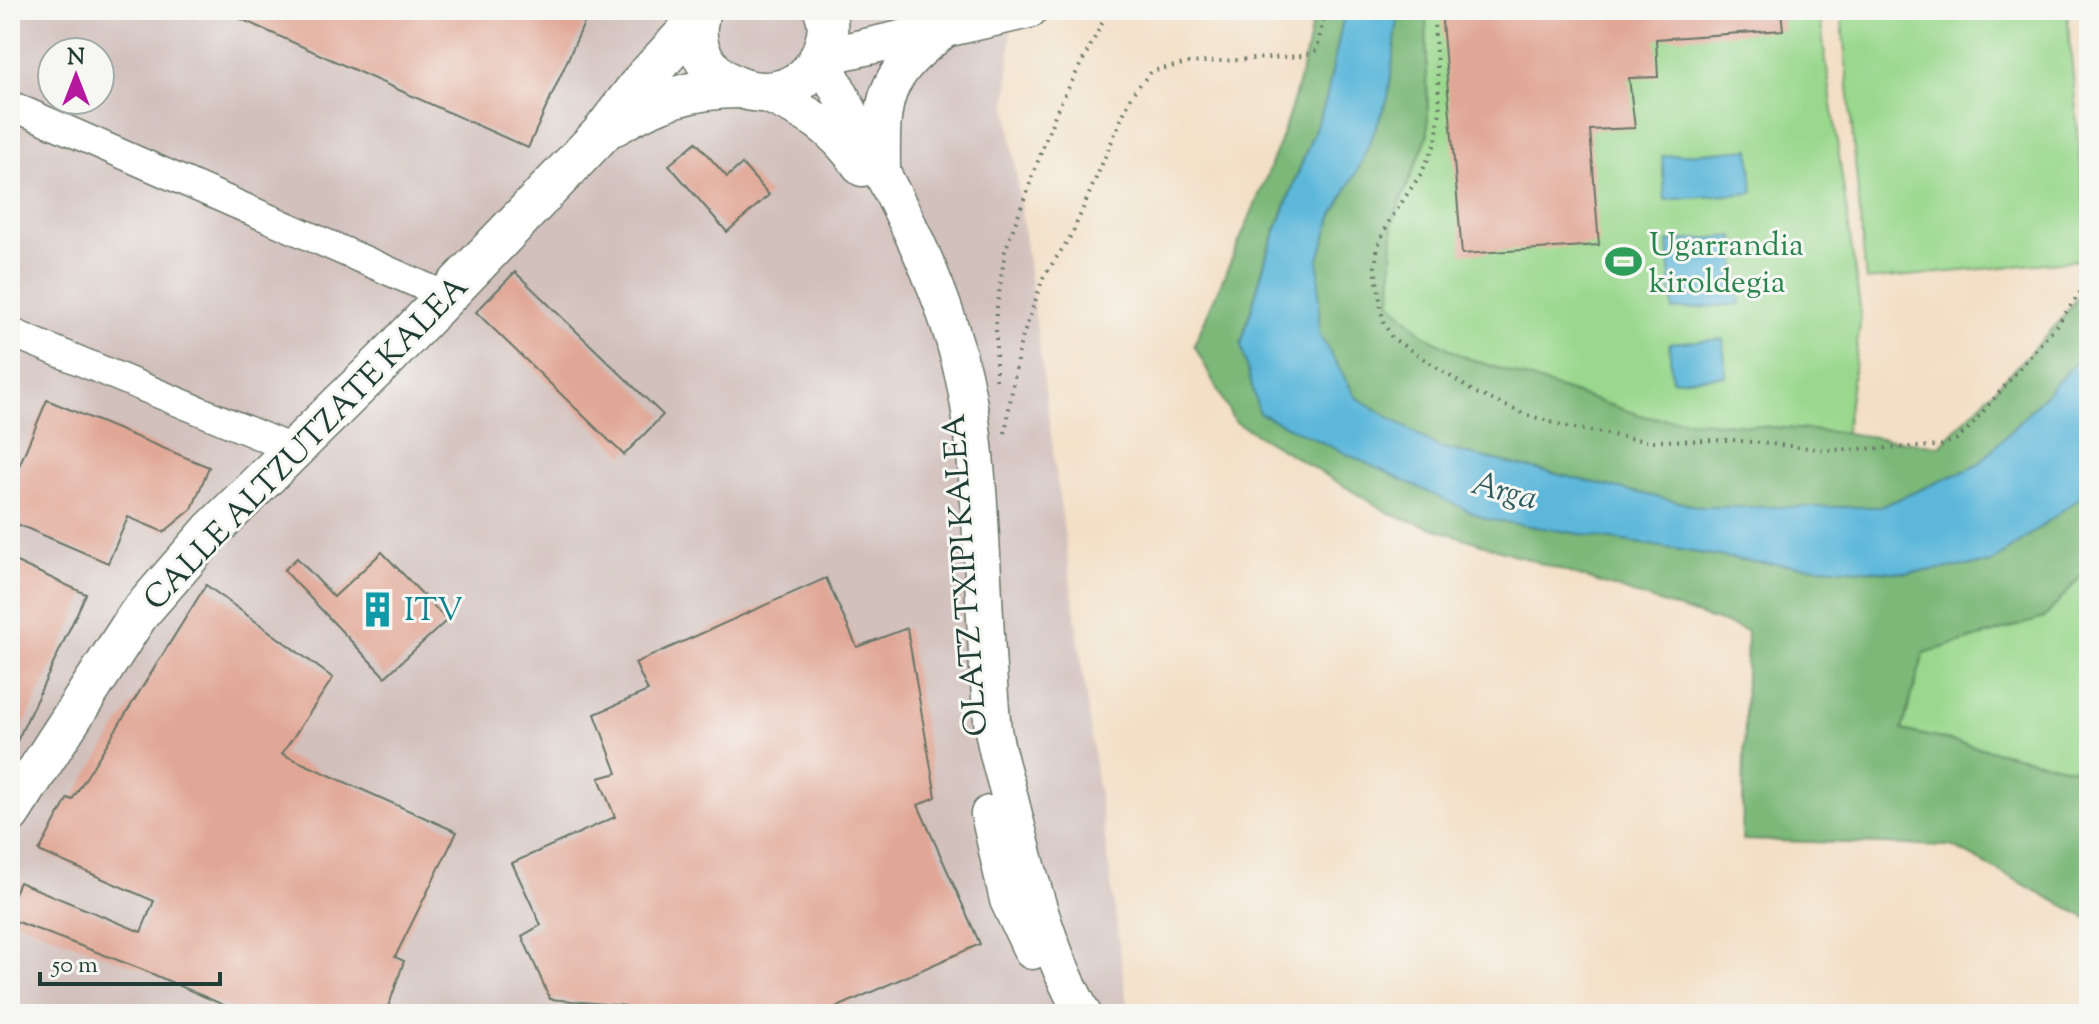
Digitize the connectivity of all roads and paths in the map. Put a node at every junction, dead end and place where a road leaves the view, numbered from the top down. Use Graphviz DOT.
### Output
graph roads {
  1 [pos="825,10"];
  2 [pos="1029,10"];
  3 [pos="1325,10"];
  4 [pos="1433,10"];
  5 [pos="1108,12"];
  6 [pos="698,13"];
  7 [pos="929,35"];
  8 [pos="821,57"];
  9 [pos="752,91"];
  10 [pos="10,105"];
  11 [pos="602,133"];
  12 [pos="882,170"];
  13 [pos="2089,280"];
  14 [pos="446,296"];
  15 [pos="10,332"];
  16 [pos="996,387"];
  17 [pos="1005,433"];
  18 [pos="292,449"];
  19 [pos="10,813"];
  20 [pos="1063,1014"];
  21 [pos="1083,1014"];
  1 -- 7 [label="street"];
  1 -- 8 [label="main road"];
  2 -- 7 [label="street"];
  3 -- 17 [label="path"];
  4 -- 13 [label="path"];
  5 -- 16 [label="path"];
  6 -- 9 [label="main road"];
  6 -- 11 [label="main road"];
  7 -- 8 [label="street"];
  7 -- 12 [label="street"];
  8 -- 9 [label="main road"];
  8 -- 12 [label="street, OLATZ TXIPI KALEA"];
  9 -- 11 [label="main road"];
  9 -- 20 [label="street, OLATZ TXIPI KALEA"];
  10 -- 14 [label="street"];
  11 -- 14 [label="main road, CALLE ALTZUTZATE KALEA"];
  12 -- 21 [label="street, OLATZ TXIPI KALEA"];
  14 -- 18 [label="main road, CALLE ALTZUTZATE KALEA"];
  15 -- 18 [label="street"];
  18 -- 19 [label="main road, CALLE ALTZUTZATE KALEA"];
}
